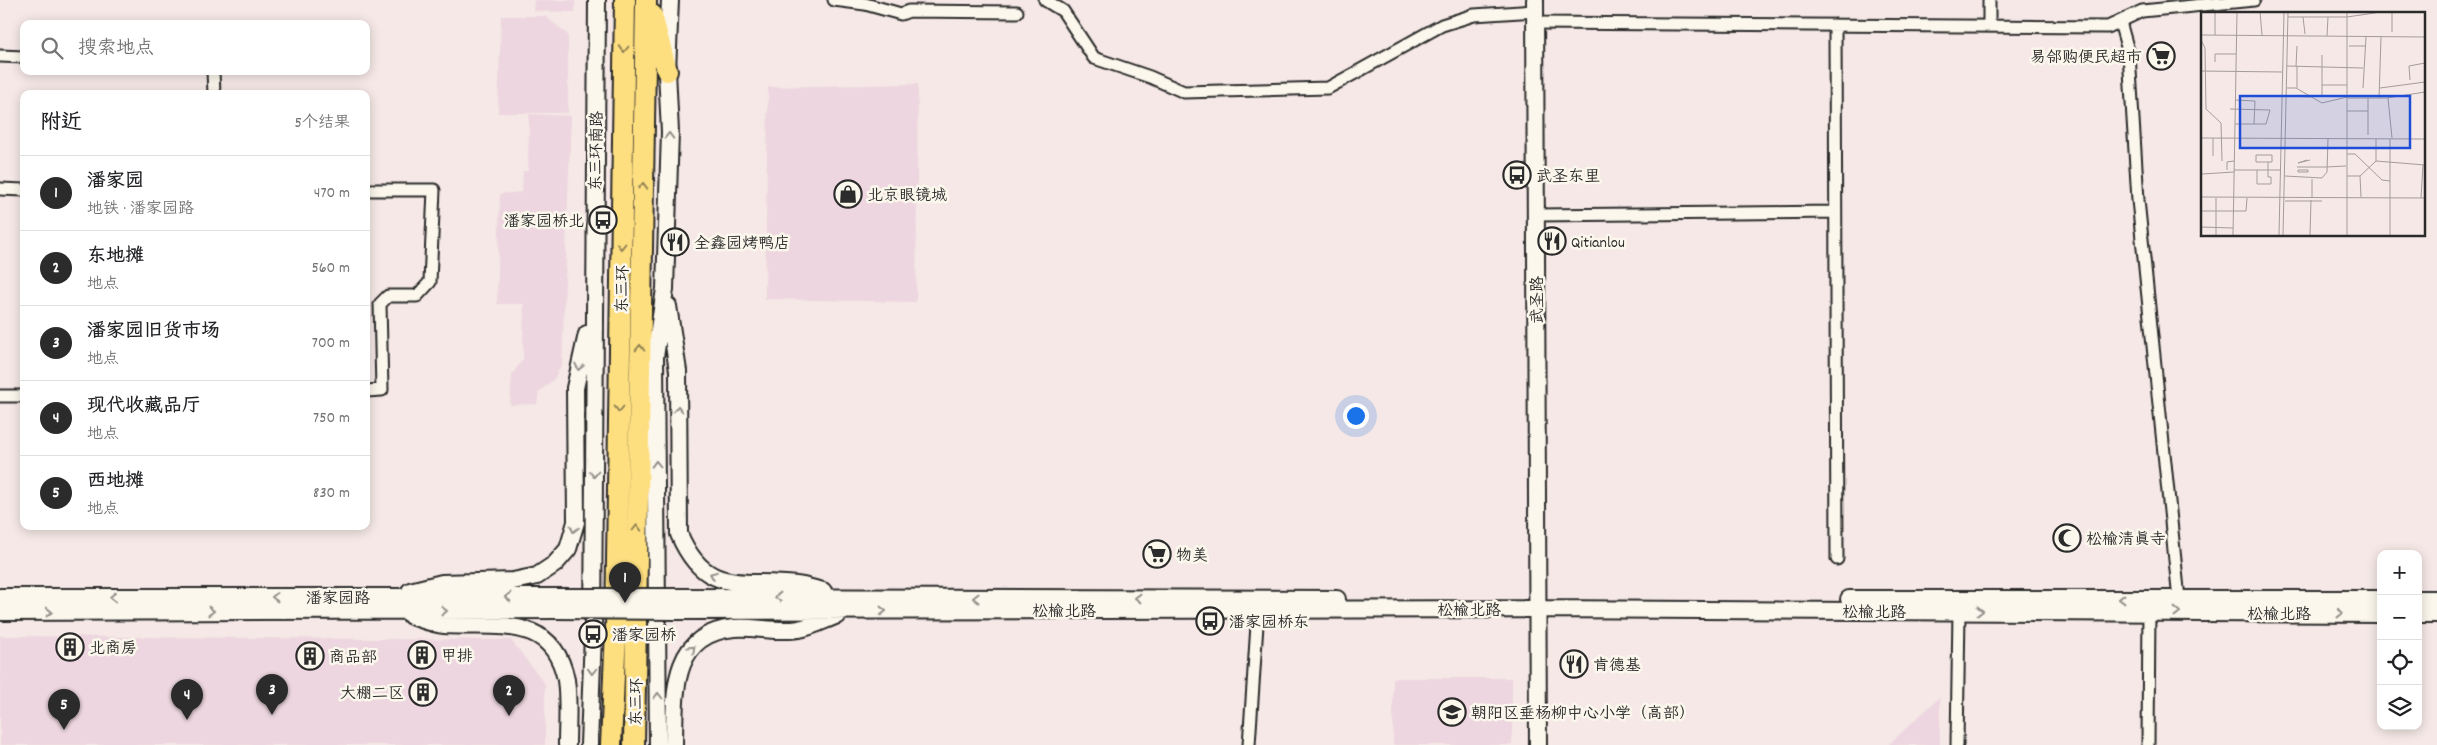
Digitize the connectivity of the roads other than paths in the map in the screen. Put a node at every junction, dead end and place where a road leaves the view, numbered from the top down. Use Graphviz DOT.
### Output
graph roads {
  1 [pos="597,0"];
  2 [pos="625,0"];
  3 [pos="647,0"];
  4 [pos="670,0"];
  5 [pos="834,0"];
  6 [pos="1045,0"];
  7 [pos="1989,0"];
  8 [pos="2254,0"];
  9 [pos="865,2"];
  10 [pos="1535,11"];
  11 [pos="1017,12"];
  12 [pos="2120,22"];
  13 [pos="1835,25"];
  14 [pos="1989,26"];
  15 [pos="0,56"];
  16 [pos="20,57"];
  17 [pos="667,71"];
  18 [pos="213,75"];
  19 [pos="214,90"];
  20 [pos="0,189"];
  21 [pos="20,190"];
  22 [pos="370,190"];
  23 [pos="1835,212"];
  24 [pos="1536,215"];
  25 [pos="665,289"];
  26 [pos="594,302"];
  27 [pos="370,391"];
  28 [pos="0,396"];
  29 [pos="20,396"];
  30 [pos="1837,559"];
  31 [pos="0,597"];
  32 [pos="384,597"];
  33 [pos="2178,599"];
  34 [pos="2377,599"];
  35 [pos="2422,599"];
  36 [pos="2437,599"];
  37 [pos="557,603"];
  38 [pos="847,604"];
  39 [pos="1534,606"];
  40 [pos="2149,606"];
  41 [pos="1258,610"];
  42 [pos="394,611"];
  43 [pos="1959,611"];
  44 [pos="0,612"];
  45 [pos="2377,614"];
  46 [pos="2422,614"];
  47 [pos="2437,614"];
  48 [pos="567,745"];
  49 [pos="589,745"];
  50 [pos="611,745"];
  51 [pos="634,745"];
  52 [pos="658,745"];
  53 [pos="674,745"];
  54 [pos="1249,745"];
  55 [pos="1528,745"];
  56 [pos="1538,745"];
  57 [pos="1957,745"];
  58 [pos="2148,745"];
  1 -- 26 [label="street, 东三环南路"];
  2 -- 50 [label="highway, 东三环, one-way"];
  3 -- 17 [label="highway"];
  51 -- 3 [label="highway, 东三环, one-way"];
  4 -- 17 [label="street"];
  5 -- 9 [label="street"];
  6 -- 10 [label="street"];
  7 -- 14 [label="street"];
  8 -- 12 [label="street"];
  9 -- 11 [label="street"];
  10 -- 13 [label="street"];
  10 -- 24 [label="street, 武圣路"];
  12 -- 14 [label="street"];
  12 -- 33 [label="street"];
  13 -- 14 [label="street"];
  13 -- 23 [label="street"];
  15 -- 16 [label="street"];
  25 -- 17 [label="street, one-way"];
  18 -- 19 [label="street"];
  20 -- 21 [label="street"];
  22 -- 27 [label="street"];
  23 -- 24 [label="street"];
  23 -- 30 [label="street"];
  24 -- 39 [label="street, 武圣路"];
  38 -- 25 [label="street, one-way"];
  52 -- 25 [label="street, one-way"];
  26 -- 32 [label="street, one-way"];
  26 -- 49 [label="street, one-way"];
  28 -- 29 [label="street"];
  32 -- 31 [label="street, 潘家园路, one-way"];
  37 -- 32 [label="street, 潘家园路, one-way"];
  33 -- 34 [label="street, 松榆北路"];
  33 -- 40 [label="street, 松榆北路"];
  35 -- 36 [label="street"];
  37 -- 38 [label="street, 松榆北路, bridge"];
  42 -- 37 [label="street, 潘家园路, one-way"];
  39 -- 38 [label="street, 松榆北路, one-way"];
  38 -- 41 [label="street, 松榆北路, one-way"];
  53 -- 38 [label="street, one-way"];
  40 -- 39 [label="street, 松榆北路, one-way"];
  39 -- 41 [label="street, 松榆北路"];
  39 -- 43 [label="street, 松榆北路"];
  39 -- 55 [label="street, 武圣路"];
  39 -- 56 [label="street, 武圣路"];
  43 -- 40 [label="street, 松榆北路, one-way"];
  40 -- 45 [label="street, 松榆北路, one-way"];
  40 -- 58 [label="street"];
  41 -- 54 [label="street"];
  44 -- 42 [label="street, 潘家园路, one-way"];
  42 -- 48 [label="street"];
  43 -- 57 [label="street"];
  46 -- 47 [label="street"];
}
